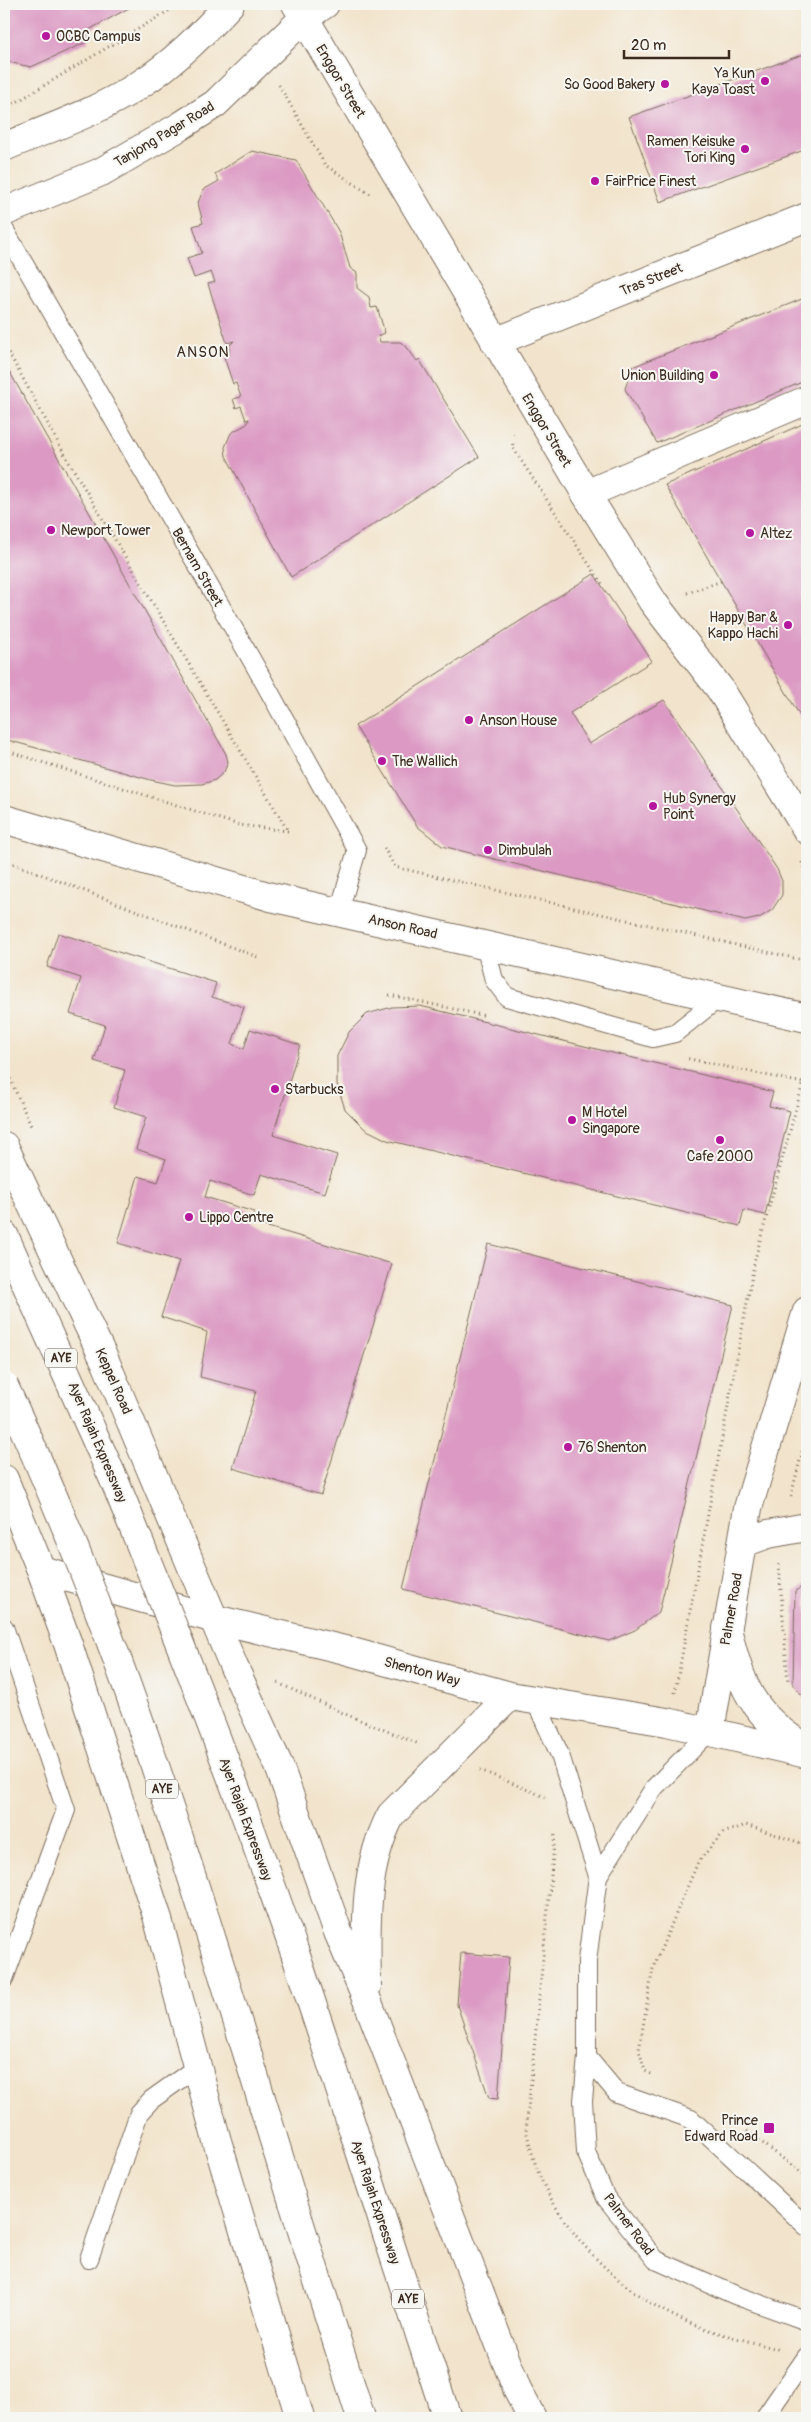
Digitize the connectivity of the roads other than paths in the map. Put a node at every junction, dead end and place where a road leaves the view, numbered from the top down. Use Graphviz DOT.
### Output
graph roads {
  1 [pos="230,4"];
  2 [pos="308,9"];
  3 [pos="4,147"];
  4 [pos="4,212"];
  5 [pos="807,217"];
  6 [pos="4,229"];
  7 [pos="495,342"];
  8 [pos="807,400"];
  9 [pos="586,494"];
  10 [pos="4,819"];
  11 [pos="807,830"];
  12 [pos="339,912"];
  13 [pos="484,945"];
  14 [pos="720,998"];
  15 [pos="807,1018"];
  16 [pos="4,1146"];
  17 [pos="4,1235"];
  18 [pos="807,1311"];
  19 [pos="4,1386"];
  20 [pos="4,1479"];
  21 [pos="807,1527"];
  22 [pos="743,1543"];
  23 [pos="41,1570"];
  24 [pos="214,1619"];
  25 [pos="4,1627"];
  26 [pos="727,1628"];
  27 [pos="523,1698"];
  28 [pos="710,1731"];
  29 [pos="807,1748"];
  30 [pos="807,1754"];
  31 [pos="598,1876"];
  32 [pos="4,1980"];
  33 [pos="367,2000"];
  34 [pos="587,2058"];
  35 [pos="197,2067"];
  36 [pos="807,2228"];
  37 [pos="90,2259"];
  38 [pos="807,2321"];
  39 [pos="807,2356"];
  40 [pos="767,2414"];
  41 [pos="300,2418"];
  42 [pos="361,2418"];
  43 [pos="447,2418"];
  44 [pos="532,2418"];
  1 -- 3 [label="main road"];
  2 -- 4 [label="main road, Tanjong Pagar Road"];
  2 -- 7 [label="main road, Enggor Street"];
  5 -- 7 [label="main road, Tras Street"];
  6 -- 12 [label="lane, Bernam Street"];
  7 -- 9 [label="main road, Enggor Street"];
  8 -- 9 [label="main road"];
  9 -- 11 [label="main road, Enggor Street"];
  10 -- 12 [label="main road, Anson Road"];
  12 -- 13 [label="main road, Anson Road"];
  13 -- 14 [label="main road, Anson Road"];
  13 -- 14 [label="lane"];
  14 -- 15 [label="main road, Anson Road"];
  16 -- 24 [label="main road, Keppel Road"];
  17 -- 43 [label="main road, Ayer Rajah Expressway / AYE, bridge"];
  18 -- 22 [label="main road, Palmer Road"];
  19 -- 42 [label="main road, AYE, bridge"];
  20 -- 23 [label="main road"];
  21 -- 22 [label="main road"];
  22 -- 26 [label="main road, Palmer Road"];
  23 -- 24 [label="main road, Shenton Way"];
  23 -- 35 [label="main road"];
  24 -- 27 [label="main road, Shenton Way"];
  24 -- 33 [label="main road, Keppel Road"];
  25 -- 32 [label="lane"];
  26 -- 28 [label="main road, Palmer Road"];
  26 -- 29 [label="main road"];
  27 -- 28 [label="main road, Shenton Way"];
  27 -- 31 [label="lane, Palmer Road"];
  27 -- 33 [label="main road"];
  28 -- 30 [label="main road, Shenton Way"];
  28 -- 31 [label="lane, Palmer Road"];
  31 -- 34 [label="lane, Palmer Road"];
  33 -- 44 [label="main road, Keppel Road"];
  34 -- 36 [label="lane"];
  34 -- 38 [label="lane, Palmer Road"];
  35 -- 37 [label="lane"];
  35 -- 41 [label="main road"];
  39 -- 40 [label="lane"];
}
